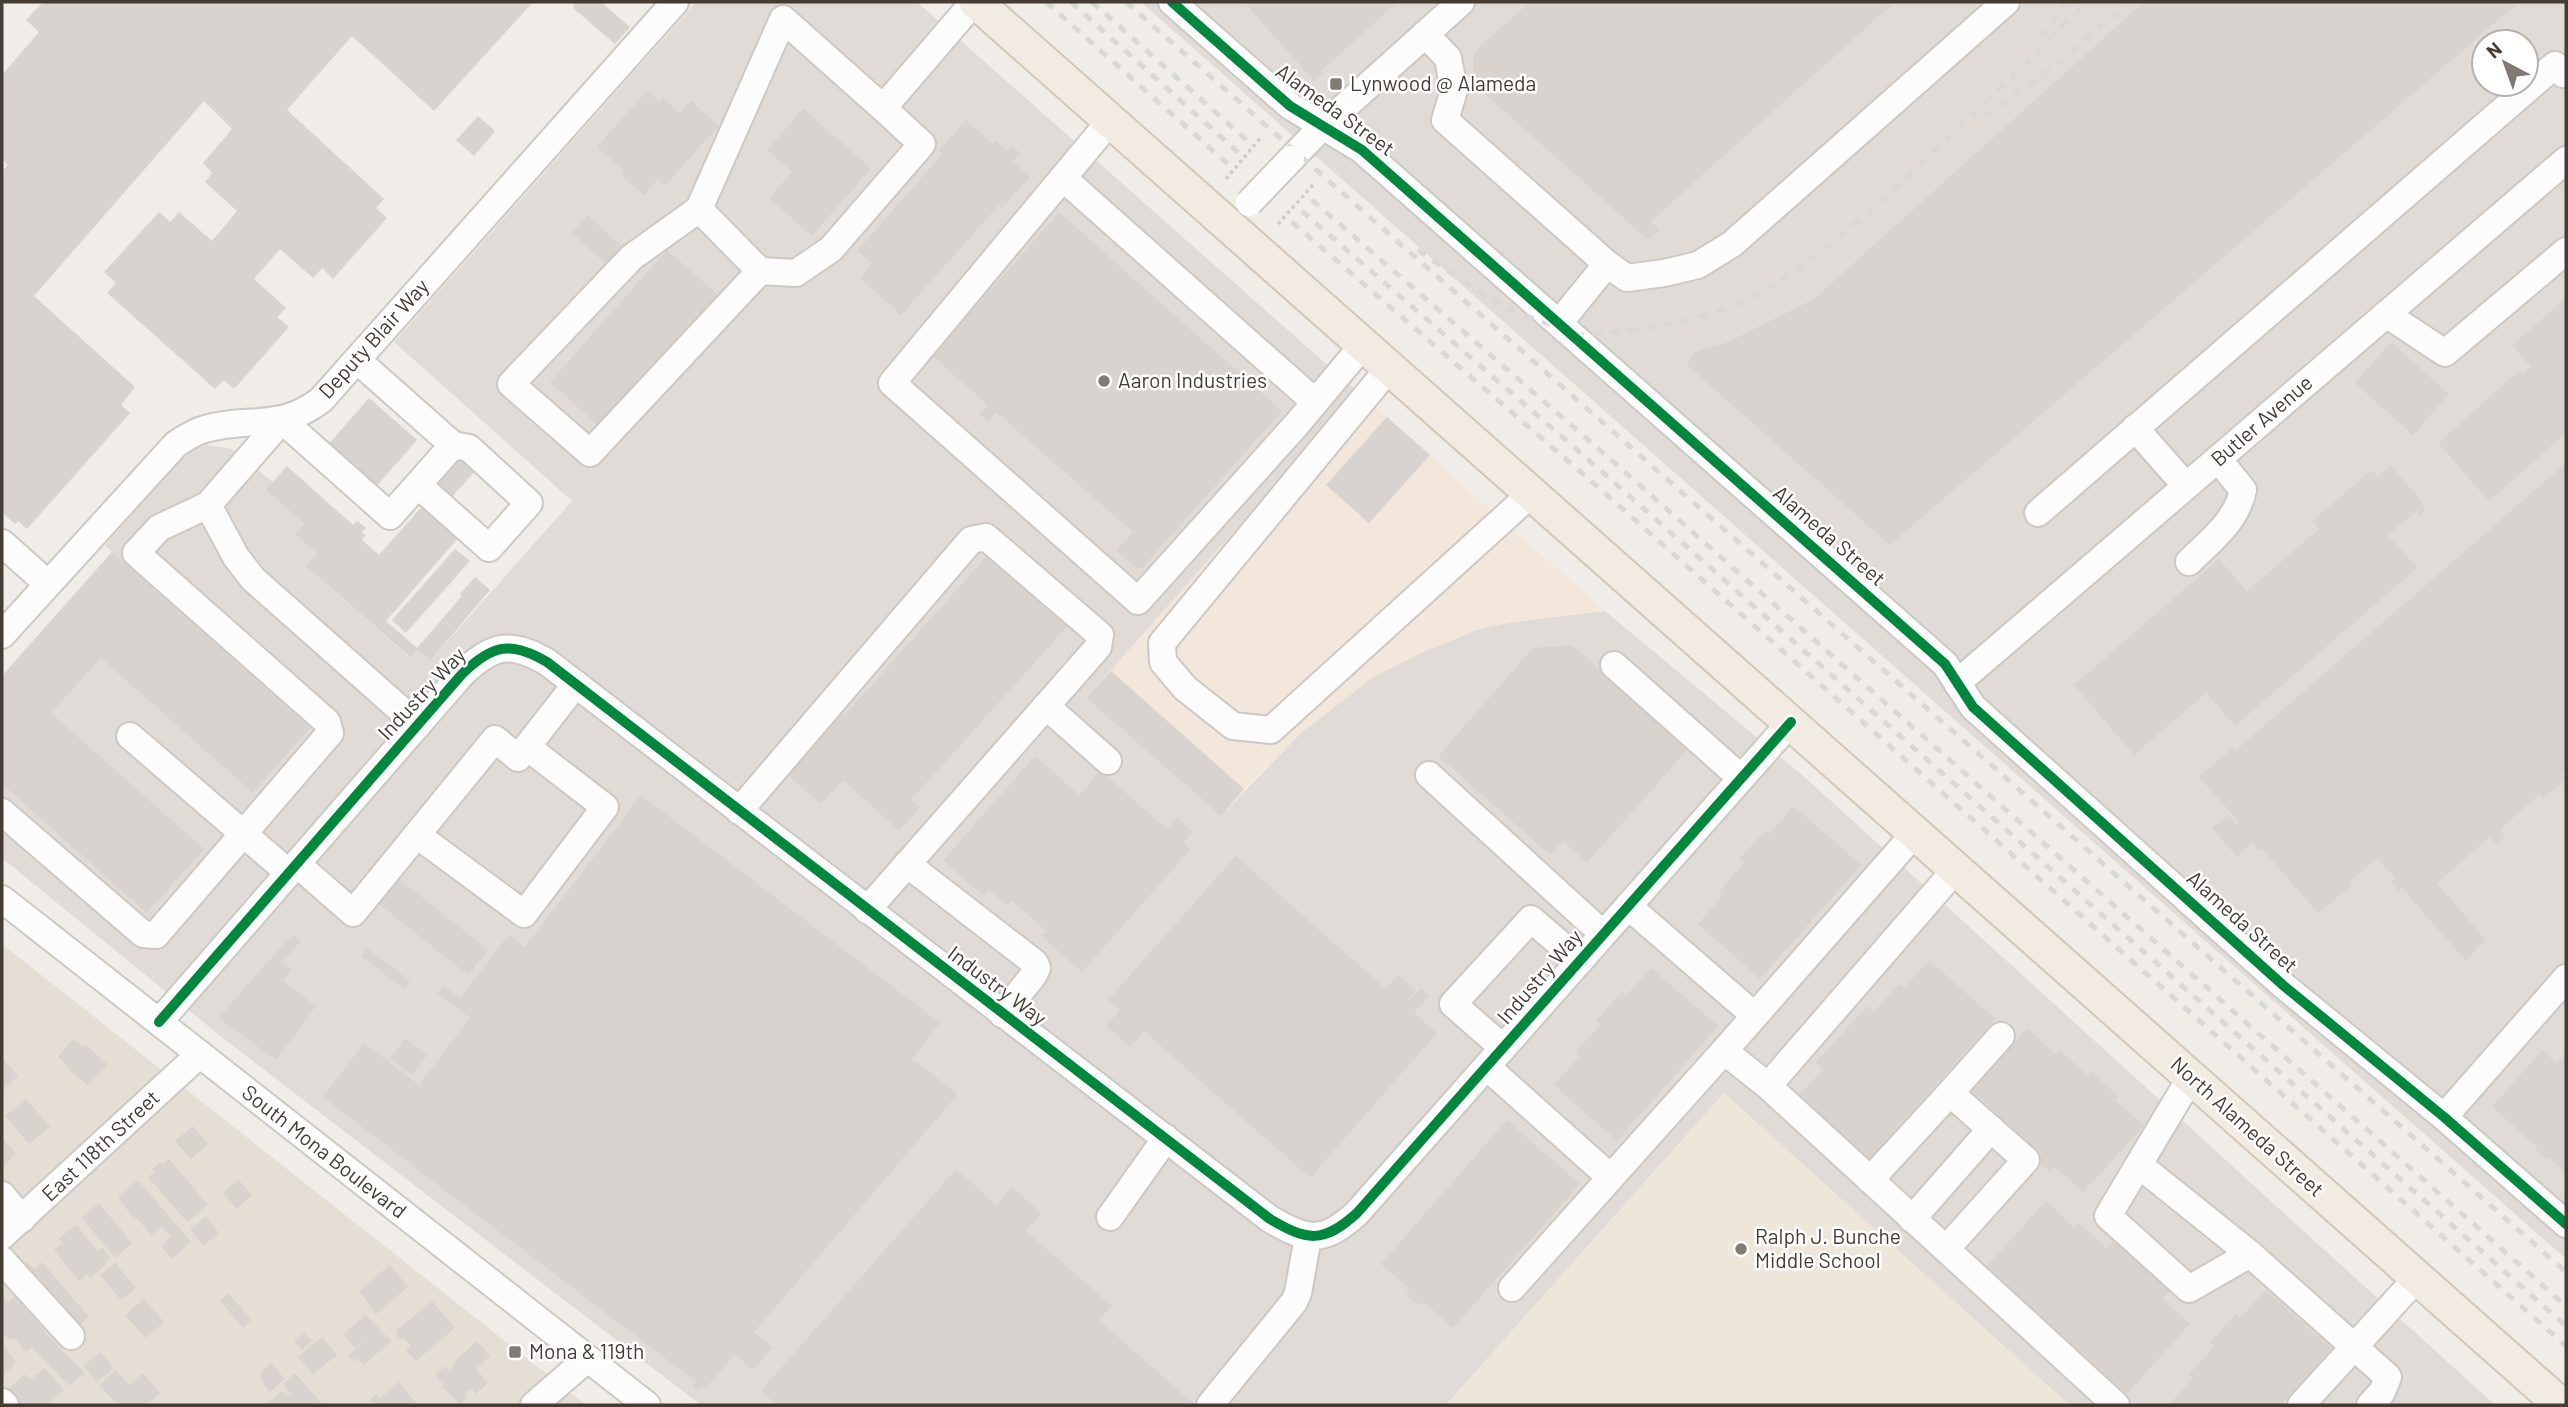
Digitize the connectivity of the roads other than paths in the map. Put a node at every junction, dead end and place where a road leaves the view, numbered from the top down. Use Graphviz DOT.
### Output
graph roads {
  1 [pos="675,2"];
  2 [pos="975,2"];
  3 [pos="1172,2"];
  4 [pos="1461,2"];
  5 [pos="2006,2"];
  6 [pos="1425,34"];
  7 [pos="2565,75"];
  8 [pos="883,108"];
  9 [pos="1111,120"];
  10 [pos="1322,127"];
  11 [pos="2566,160"];
  12 [pos="1063,178"];
  13 [pos="699,209"];
  14 [pos="1239,214"];
  15 [pos="2566,251"];
  16 [pos="1607,264"];
  17 [pos="760,271"];
  18 [pos="2386,314"];
  19 [pos="1559,323"];
  20 [pos="1364,344"];
  21 [pos="357,360"];
  22 [pos="1390,367"];
  23 [pos="1315,402"];
  24 [pos="282,420"];
  25 [pos="2136,428"];
  26 [pos="453,445"];
  27 [pos="2218,459"];
  28 [pos="418,485"];
  29 [pos="2186,486"];
  30 [pos="1532,493"];
  31 [pos="208,505"];
  32 [pos="2038,513"];
  33 [pos="2,543"];
  34 [pos="2189,562"];
  35 [pos="48,584"];
  36 [pos="2,635"];
  37 [pos="1614,665"];
  38 [pos="1957,683"];
  39 [pos="576,684"];
  40 [pos="1046,706"];
  41 [pos="1791,722"];
  42 [pos="418,725"];
  43 [pos="130,736"];
  44 [pos="527,747"];
  45 [pos="1108,761"];
  46 [pos="1429,775"];
  47 [pos="1741,778"];
  48 [pos="739,811"];
  49 [pos="2,812"];
  50 [pos="243,834"];
  51 [pos="417,835"];
  52 [pos="1935,850"];
  53 [pos="907,864"];
  54 [pos="293,868"];
  55 [pos="2,899"];
  56 [pos="1628,906"];
  57 [pos="867,910"];
  58 [pos="1603,934"];
  59 [pos="1580,961"];
  60 [pos="2566,978"];
  61 [pos="1002,1014"];
  62 [pos="1754,1015"];
  63 [pos="159,1023"];
  64 [pos="2001,1036"];
  65 [pos="1724,1051"];
  66 [pos="200,1055"];
  67 [pos="1495,1058"];
  68 [pos="2191,1077"];
  69 [pos="1768,1086"];
  70 [pos="1950,1093"];
  71 [pos="2444,1117"];
  72 [pos="1991,1129"];
  73 [pos="1166,1138"];
  74 [pos="2139,1165"];
  75 [pos="1610,1177"];
  76 [pos="1870,1180"];
  77 [pos="2,1195"];
  78 [pos="1110,1217"];
  79 [pos="22,1219"];
  80 [pos="1912,1219"];
  81 [pos="2566,1224"];
  82 [pos="2,1236"];
  83 [pos="1308,1237"];
  84 [pos="1946,1249"];
  85 [pos="2250,1254"];
  86 [pos="2,1260"];
  87 [pos="2417,1278"];
  88 [pos="1512,1287"];
  89 [pos="71,1336"];
  90 [pos="2354,1346"];
  91 [pos="587,1359"];
  92 [pos="534,1405"];
  93 [pos="648,1405"];
  94 [pos="1210,1405"];
  95 [pos="2116,1405"];
  96 [pos="2301,1405"];
  97 [pos="2370,1405"];
  98 [pos="2561,1405"];
  1 -- 21 [label="street, Deputy Blair Way"];
  2 -- 8 [label="street"];
  2 -- 9 [label="main road"];
  3 -- 10 [label="street, Alameda Street"];
  4 -- 6 [label="street"];
  5 -- 16 [label="street"];
  6 -- 10 [label="street"];
  6 -- 16 [label="street"];
  7 -- 25 [label="street"];
  8 -- 13 [label="street"];
  8 -- 17 [label="street"];
  9 -- 12 [label="street"];
  9 -- 14 [label="main road"];
  10 -- 14 [label="street, bridge"];
  10 -- 19 [label="street, Alameda Street"];
  11 -- 18 [label="street, Butler Avenue"];
  12 -- 23 [label="street"];
  12 -- 23 [label="street"];
  13 -- 17 [label="street"];
  13 -- 17 [label="street"];
  14 -- 20 [label="main road"];
  15 -- 18 [label="street"];
  16 -- 19 [label="street"];
  18 -- 27 [label="street, Butler Avenue"];
  19 -- 38 [label="street, Alameda Street"];
  20 -- 22 [label="main road"];
  20 -- 23 [label="street"];
  21 -- 24 [label="street, Deputy Blair Way"];
  21 -- 26 [label="street"];
  22 -- 30 [label="main road"];
  22 -- 30 [label="street"];
  24 -- 28 [label="street"];
  24 -- 31 [label="street"];
  24 -- 35 [label="street, Deputy Blair Way"];
  25 -- 29 [label="street"];
  25 -- 32 [label="street"];
  26 -- 28 [label="street"];
  26 -- 28 [label="street"];
  27 -- 29 [label="street, Butler Avenue"];
  27 -- 34 [label="street"];
  29 -- 38 [label="street, Butler Avenue"];
  30 -- 41 [label="main road"];
  31 -- 42 [label="street"];
  31 -- 50 [label="street"];
  33 -- 35 [label="street"];
  35 -- 36 [label="street, Deputy Blair Way"];
  37 -- 47 [label="street"];
  38 -- 71 [label="street, Alameda Street"];
  39 -- 42 [label="street, Industry Way"];
  39 -- 44 [label="street"];
  39 -- 48 [label="street, Industry Way"];
  40 -- 45 [label="street"];
  40 -- 48 [label="street"];
  40 -- 53 [label="street"];
  41 -- 47 [label="street, Industry Way"];
  41 -- 52 [label="main road"];
  42 -- 54 [label="street, Industry Way"];
  43 -- 50 [label="street"];
  44 -- 51 [label="street"];
  44 -- 51 [label="street"];
  46 -- 58 [label="street"];
  47 -- 56 [label="street, Industry Way"];
  48 -- 57 [label="street, Industry Way"];
  49 -- 50 [label="street"];
  50 -- 54 [label="street"];
  51 -- 54 [label="street"];
  52 -- 62 [label="street"];
  52 -- 68 [label="main road, North Alameda Street"];
  52 -- 69 [label="street"];
  53 -- 57 [label="street"];
  53 -- 61 [label="street"];
  54 -- 63 [label="street, Industry Way"];
  55 -- 63 [label="street, South Mona Boulevard"];
  56 -- 58 [label="street, Industry Way"];
  56 -- 62 [label="street"];
  57 -- 61 [label="street, Industry Way"];
  58 -- 59 [label="street, Industry Way"];
  59 -- 67 [label="street, Industry Way"];
  59 -- 67 [label="street"];
  60 -- 71 [label="street"];
  61 -- 73 [label="street, Industry Way"];
  62 -- 65 [label="street"];
  63 -- 66 [label="street, South Mona Boulevard"];
  64 -- 70 [label="street"];
  65 -- 69 [label="street"];
  65 -- 75 [label="street"];
  66 -- 79 [label="street, East 118th Street"];
  66 -- 91 [label="street, South Mona Boulevard"];
  67 -- 75 [label="street"];
  67 -- 83 [label="street, Industry Way"];
  68 -- 74 [label="street"];
  68 -- 87 [label="main road, North Alameda Street"];
  69 -- 76 [label="street"];
  70 -- 72 [label="street"];
  70 -- 76 [label="street"];
  71 -- 81 [label="street"];
  72 -- 80 [label="street"];
  72 -- 84 [label="street"];
  73 -- 78 [label="street"];
  73 -- 83 [label="street, Industry Way"];
  74 -- 85 [label="street"];
  74 -- 85 [label="street"];
  75 -- 88 [label="street"];
  76 -- 80 [label="street"];
  77 -- 79 [label="street"];
  79 -- 82 [label="street, East 118th Street"];
  80 -- 84 [label="street"];
  83 -- 94 [label="street"];
  84 -- 95 [label="street"];
  85 -- 90 [label="street"];
  86 -- 89 [label="street"];
  87 -- 90 [label="street"];
  87 -- 98 [label="main road, North Alameda Street"];
  90 -- 96 [label="street"];
  90 -- 97 [label="street"];
  91 -- 92 [label="street"];
  91 -- 93 [label="street, South Mona Boulevard"];
}
